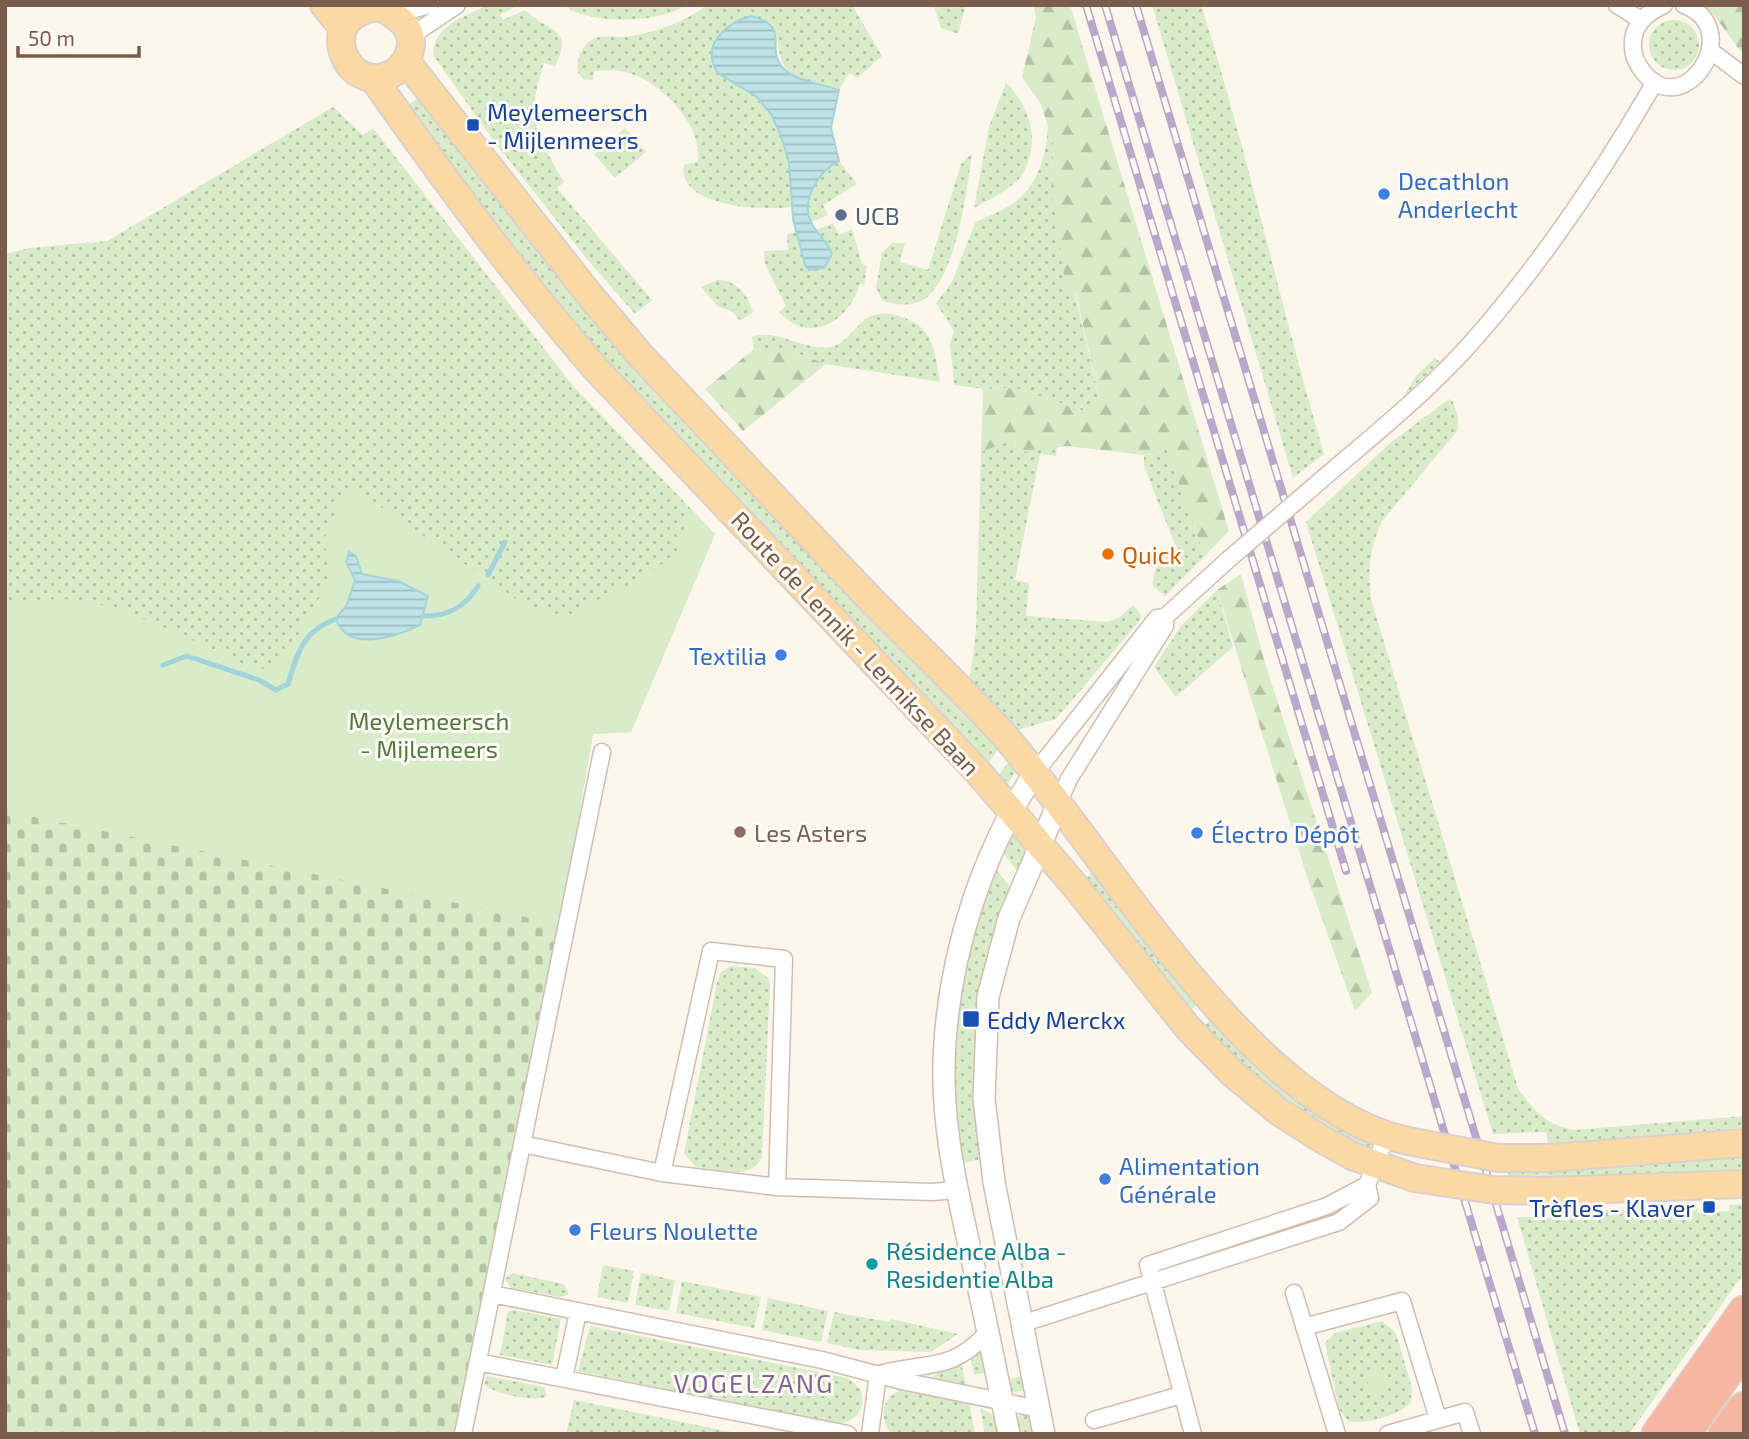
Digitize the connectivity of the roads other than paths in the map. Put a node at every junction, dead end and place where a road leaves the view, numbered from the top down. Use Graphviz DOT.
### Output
graph roads {
  1 [pos="324,5"];
  2 [pos="430,5"];
  3 [pos="457,5"];
  4 [pos="1617,5"];
  5 [pos="1664,5"];
  6 [pos="1691,6"];
  7 [pos="1641,20"];
  8 [pos="394,25"];
  9 [pos="343,28"];
  10 [pos="1715,54"];
  11 [pos="1744,76"];
  12 [pos="373,78"];
  13 [pos="1655,82"];
  14 [pos="1165,617"];
  15 [pos="602,752"];
  16 [pos="1034,774"];
  17 [pos="1058,804"];
  18 [pos="1011,810"];
  19 [pos="1040,845"];
  20 [pos="1397,1139"];
  21 [pos="1744,1143"];
  22 [pos="522,1144"];
  23 [pos="663,1173"];
  24 [pos="1372,1175"];
  25 [pos="1744,1184"];
  26 [pos="777,1187"];
  27 [pos="957,1190"];
  28 [pos="1154,1281"];
  29 [pos="1294,1293"];
  30 [pos="492,1294"];
  31 [pos="1744,1311"];
  32 [pos="578,1312"];
  33 [pos="1021,1324"];
  34 [pos="1304,1327"];
  35 [pos="988,1332"];
  36 [pos="1744,1349"];
  37 [pos="478,1362"];
  38 [pos="878,1374"];
  39 [pos="564,1378"];
  40 [pos="1181,1395"];
  41 [pos="1003,1404"];
  42 [pos="1744,1407"];
  43 [pos="1039,1409"];
  44 [pos="1438,1419"];
  45 [pos="1094,1420"];
  46 [pos="463,1434"];
  47 [pos="848,1434"];
  48 [pos="870,1434"];
  49 [pos="1009,1434"];
  50 [pos="1044,1434"];
  51 [pos="1192,1434"];
  52 [pos="1338,1434"];
  53 [pos="1388,1434"];
  54 [pos="1472,1434"];
  55 [pos="1657,1434"];
  56 [pos="1685,1434"];
  57 [pos="1724,1434"];
  1 -- 9 [label="main road"];
  2 -- 8 [label="street"];
  3 -- 8 [label="street"];
  4 -- 7 [label="street"];
  5 -- 7 [label="street"];
  6 -- 10 [label="street"];
  7 -- 13 [label="street"];
  8 -- 9 [label="main road"];
  8 -- 12 [label="main road"];
  8 -- 16 [label="main road, Route de Lennik - Lennikse Baan"];
  9 -- 12 [label="main road, Route de Lennik - Lennikse Baan"];
  10 -- 11 [label="street"];
  10 -- 13 [label="street"];
  12 -- 18 [label="main road, Route de Lennik - Lennikse Baan"];
  13 -- 14 [label="street, bridge"];
  14 -- 16 [label="street"];
  14 -- 17 [label="street"];
  15 -- 22 [label="street"];
  16 -- 17 [label="main road, Route de Lennik - Lennikse Baan"];
  16 -- 18 [label="street"];
  17 -- 19 [label="street"];
  17 -- 20 [label="main road, Route de Lennik - Lennikse Baan"];
  18 -- 19 [label="main road, Route de Lennik - Lennikse Baan"];
  18 -- 27 [label="street"];
  19 -- 24 [label="main road, Route de Lennik - Lennikse Baan"];
  19 -- 33 [label="street"];
  20 -- 21 [label="main road, Route de Lennik - Lennikse Baan, bridge"];
  20 -- 24 [label="street"];
  22 -- 23 [label="street"];
  22 -- 30 [label="street"];
  23 -- 26 [label="street"];
  23 -- 26 [label="street"];
  24 -- 25 [label="main road, Route de Lennik - Lennikse Baan, bridge"];
  24 -- 28 [label="street"];
  24 -- 28 [label="street"];
  26 -- 27 [label="street"];
  27 -- 35 [label="street"];
  28 -- 33 [label="street"];
  28 -- 40 [label="street"];
  29 -- 34 [label="street"];
  30 -- 32 [label="street"];
  30 -- 37 [label="street"];
  31 -- 55 [label="highway"];
  32 -- 38 [label="street"];
  32 -- 39 [label="street"];
  33 -- 43 [label="street"];
  34 -- 44 [label="street"];
  34 -- 52 [label="street"];
  35 -- 38 [label="street"];
  35 -- 41 [label="street"];
  36 -- 56 [label="highway"];
  37 -- 39 [label="street"];
  37 -- 46 [label="street"];
  38 -- 41 [label="street"];
  38 -- 48 [label="street"];
  39 -- 47 [label="street"];
  40 -- 45 [label="street"];
  40 -- 51 [label="street"];
  41 -- 43 [label="street"];
  41 -- 49 [label="street"];
  42 -- 57 [label="highway"];
  43 -- 50 [label="street"];
  44 -- 53 [label="street"];
  44 -- 54 [label="street"];
}
